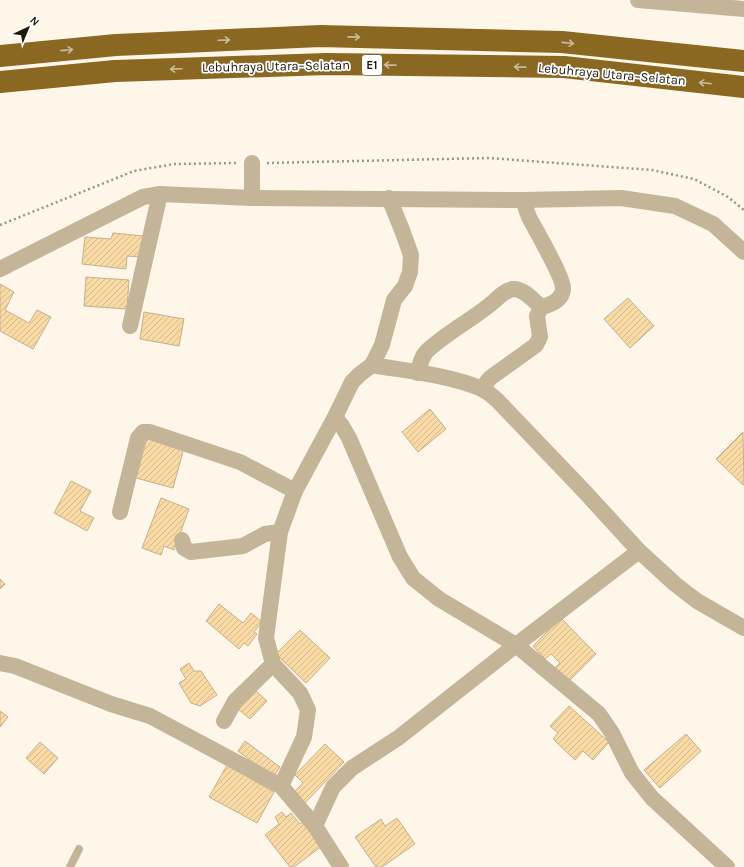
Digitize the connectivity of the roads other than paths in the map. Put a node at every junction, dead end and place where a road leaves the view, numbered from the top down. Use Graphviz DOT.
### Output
graph roads {
  1 [pos="638,0"];
  2 [pos="744,8"];
  3 [pos="0,56"];
  4 [pos="744,61"];
  5 [pos="0,82"];
  6 [pos="744,87"];
  7 [pos="252,163"];
  8 [pos="160,194"];
  9 [pos="252,198"];
  10 [pos="389,198"];
  11 [pos="522,200"];
  12 [pos="744,252"];
  13 [pos="0,269"];
  14 [pos="541,307"];
  15 [pos="130,326"];
  16 [pos="372,365"];
  17 [pos="418,373"];
  18 [pos="483,390"];
  19 [pos="335,417"];
  20 [pos="295,491"];
  21 [pos="120,512"];
  22 [pos="280,532"];
  23 [pos="182,540"];
  24 [pos="638,551"];
  25 [pos="744,628"];
  26 [pos="516,645"];
  27 [pos="0,663"];
  28 [pos="273,664"];
  29 [pos="224,721"];
  30 [pos="281,786"];
  31 [pos="315,826"];
  32 [pos="79,849"];
  33 [pos="70,867"];
  34 [pos="341,867"];
  35 [pos="727,867"];
  1 -- 2 [label="street"];
  3 -- 4 [label="highway, Lebuhraya Utara–Selatan / E1, one-way"];
  6 -- 5 [label="highway, Lebuhraya Utara–Selatan / E1, one-way"];
  7 -- 9 [label="street"];
  8 -- 9 [label="street"];
  8 -- 13 [label="street"];
  8 -- 15 [label="street"];
  9 -- 10 [label="street"];
  10 -- 11 [label="street"];
  10 -- 16 [label="street"];
  11 -- 12 [label="street"];
  11 -- 14 [label="street"];
  14 -- 17 [label="street"];
  14 -- 18 [label="street"];
  16 -- 17 [label="street"];
  16 -- 19 [label="street"];
  17 -- 18 [label="street"];
  18 -- 24 [label="street"];
  19 -- 20 [label="street"];
  19 -- 26 [label="street"];
  20 -- 21 [label="street"];
  20 -- 22 [label="street"];
  22 -- 23 [label="street"];
  22 -- 28 [label="street"];
  24 -- 25 [label="street"];
  24 -- 26 [label="street"];
  26 -- 31 [label="street"];
  26 -- 35 [label="street"];
  27 -- 30 [label="street"];
  28 -- 29 [label="street"];
  28 -- 30 [label="street"];
  30 -- 31 [label="street"];
  31 -- 34 [label="street"];
  32 -- 33 [label="lane"];
}
